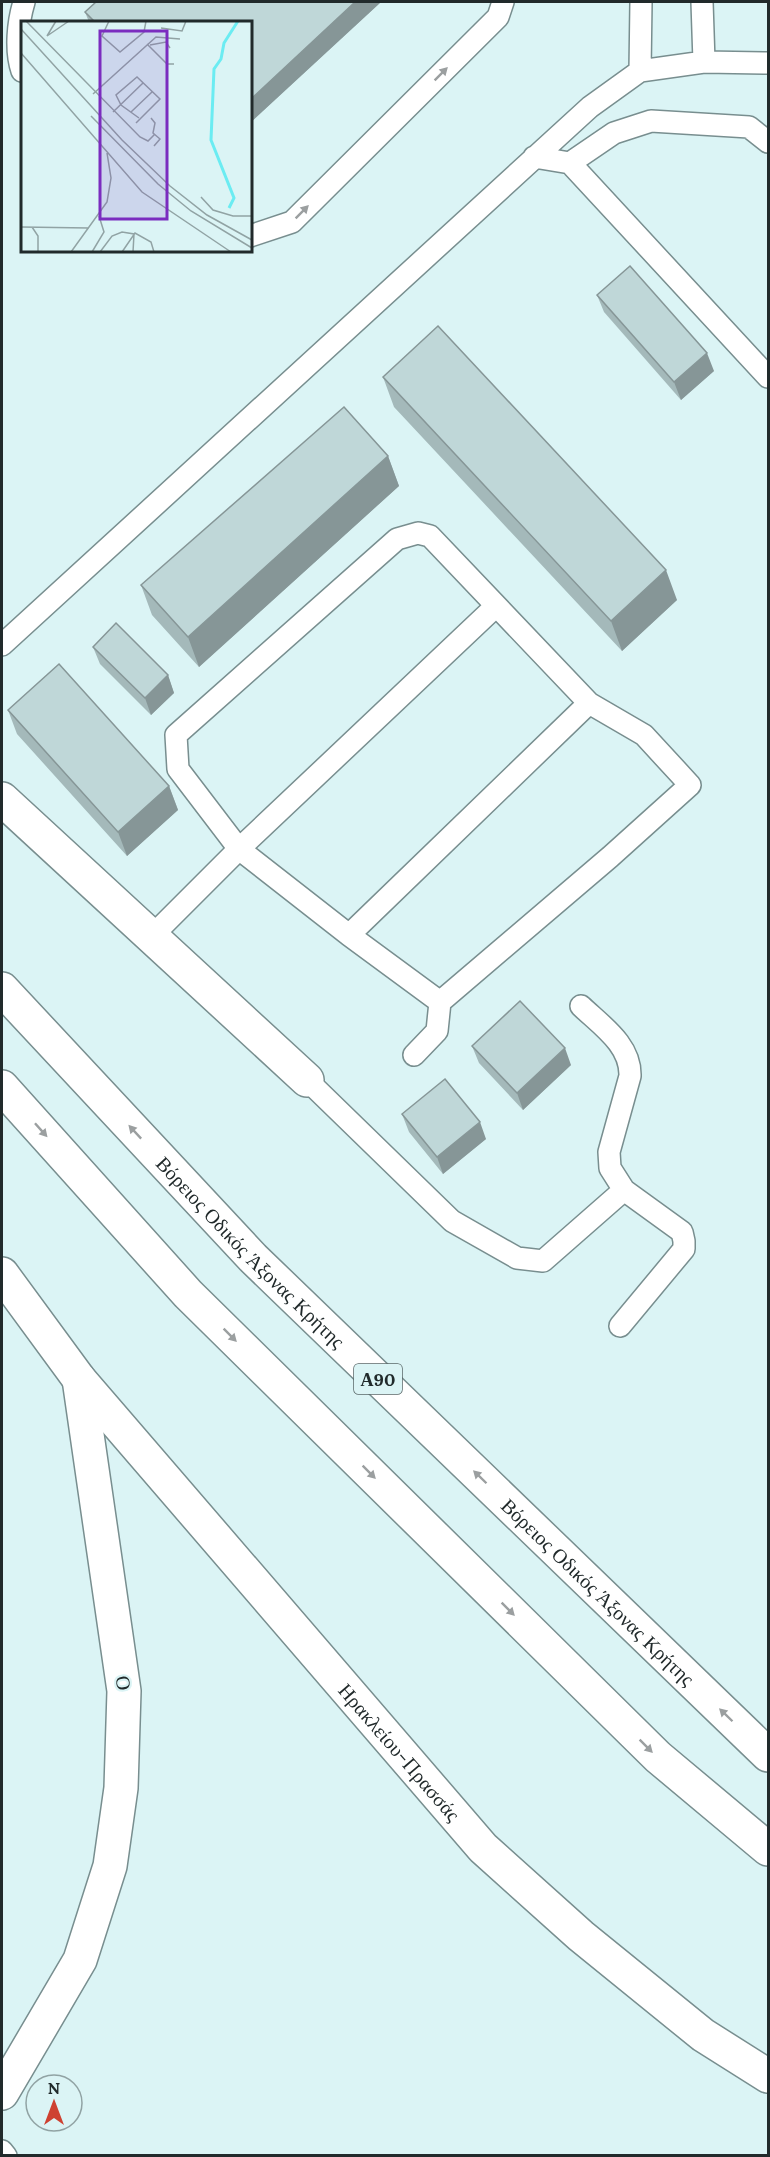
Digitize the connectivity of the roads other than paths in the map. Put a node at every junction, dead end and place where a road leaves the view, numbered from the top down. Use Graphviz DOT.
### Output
graph roads {
  1 [pos="24,2"];
  2 [pos="503,2"];
  3 [pos="641,2"];
  4 [pos="702,2"];
  5 [pos="704,62"];
  6 [pos="21,63"];
  7 [pos="768,63"];
  8 [pos="640,71"];
  9 [pos="768,142"];
  10 [pos="534,157"];
  11 [pos="570,163"];
  12 [pos="252,235"];
  13 [pos="768,377"];
  14 [pos="496,606"];
  15 [pos="2,645"];
  16 [pos="589,703"];
  17 [pos="2,799"];
  18 [pos="238,849"];
  19 [pos="349,936"];
  20 [pos="151,937"];
  21 [pos="2,989"];
  22 [pos="440,1002"];
  23 [pos="581,1006"];
  24 [pos="414,1055"];
  25 [pos="307,1080"];
  26 [pos="2,1087"];
  27 [pos="624,1190"];
  28 [pos="2,1274"];
  29 [pos="620,1326"];
  30 [pos="79,1379"];
  31 [pos="768,1755"];
  32 [pos="768,1849"];
  33 [pos="768,2076"];
  34 [pos="2,2092"];
  35 [pos="2,2151"];
  36 [pos="6,2156"];
  1 -- 6 [label="lane"];
  12 -- 2 [label="lane, one-way"];
  3 -- 8 [label="lane"];
  4 -- 5 [label="lane"];
  5 -- 7 [label="lane"];
  5 -- 8 [label="lane"];
  8 -- 10 [label="lane"];
  9 -- 11 [label="lane"];
  10 -- 11 [label="lane"];
  10 -- 15 [label="lane"];
  11 -- 13 [label="lane"];
  14 -- 16 [label="lane"];
  14 -- 18 [label="lane"];
  14 -- 18 [label="lane"];
  16 -- 19 [label="lane"];
  16 -- 22 [label="lane"];
  17 -- 20 [label="main road"];
  18 -- 19 [label="lane"];
  18 -- 20 [label="lane"];
  19 -- 22 [label="lane"];
  20 -- 25 [label="main road"];
  31 -- 21 [label="main road, Βόρειος Οδικός Άξονας Κρήτης / Α90, one-way"];
  22 -- 24 [label="lane"];
  23 -- 27 [label="lane"];
  25 -- 27 [label="lane"];
  26 -- 32 [label="main road, one-way"];
  27 -- 29 [label="lane"];
  28 -- 30 [label="main road, Ο"];
  30 -- 33 [label="main road, Ηρακλείου-Πρασσάς"];
  30 -- 34 [label="main road, Ο"];
  35 -- 36 [label="lane"];
}
